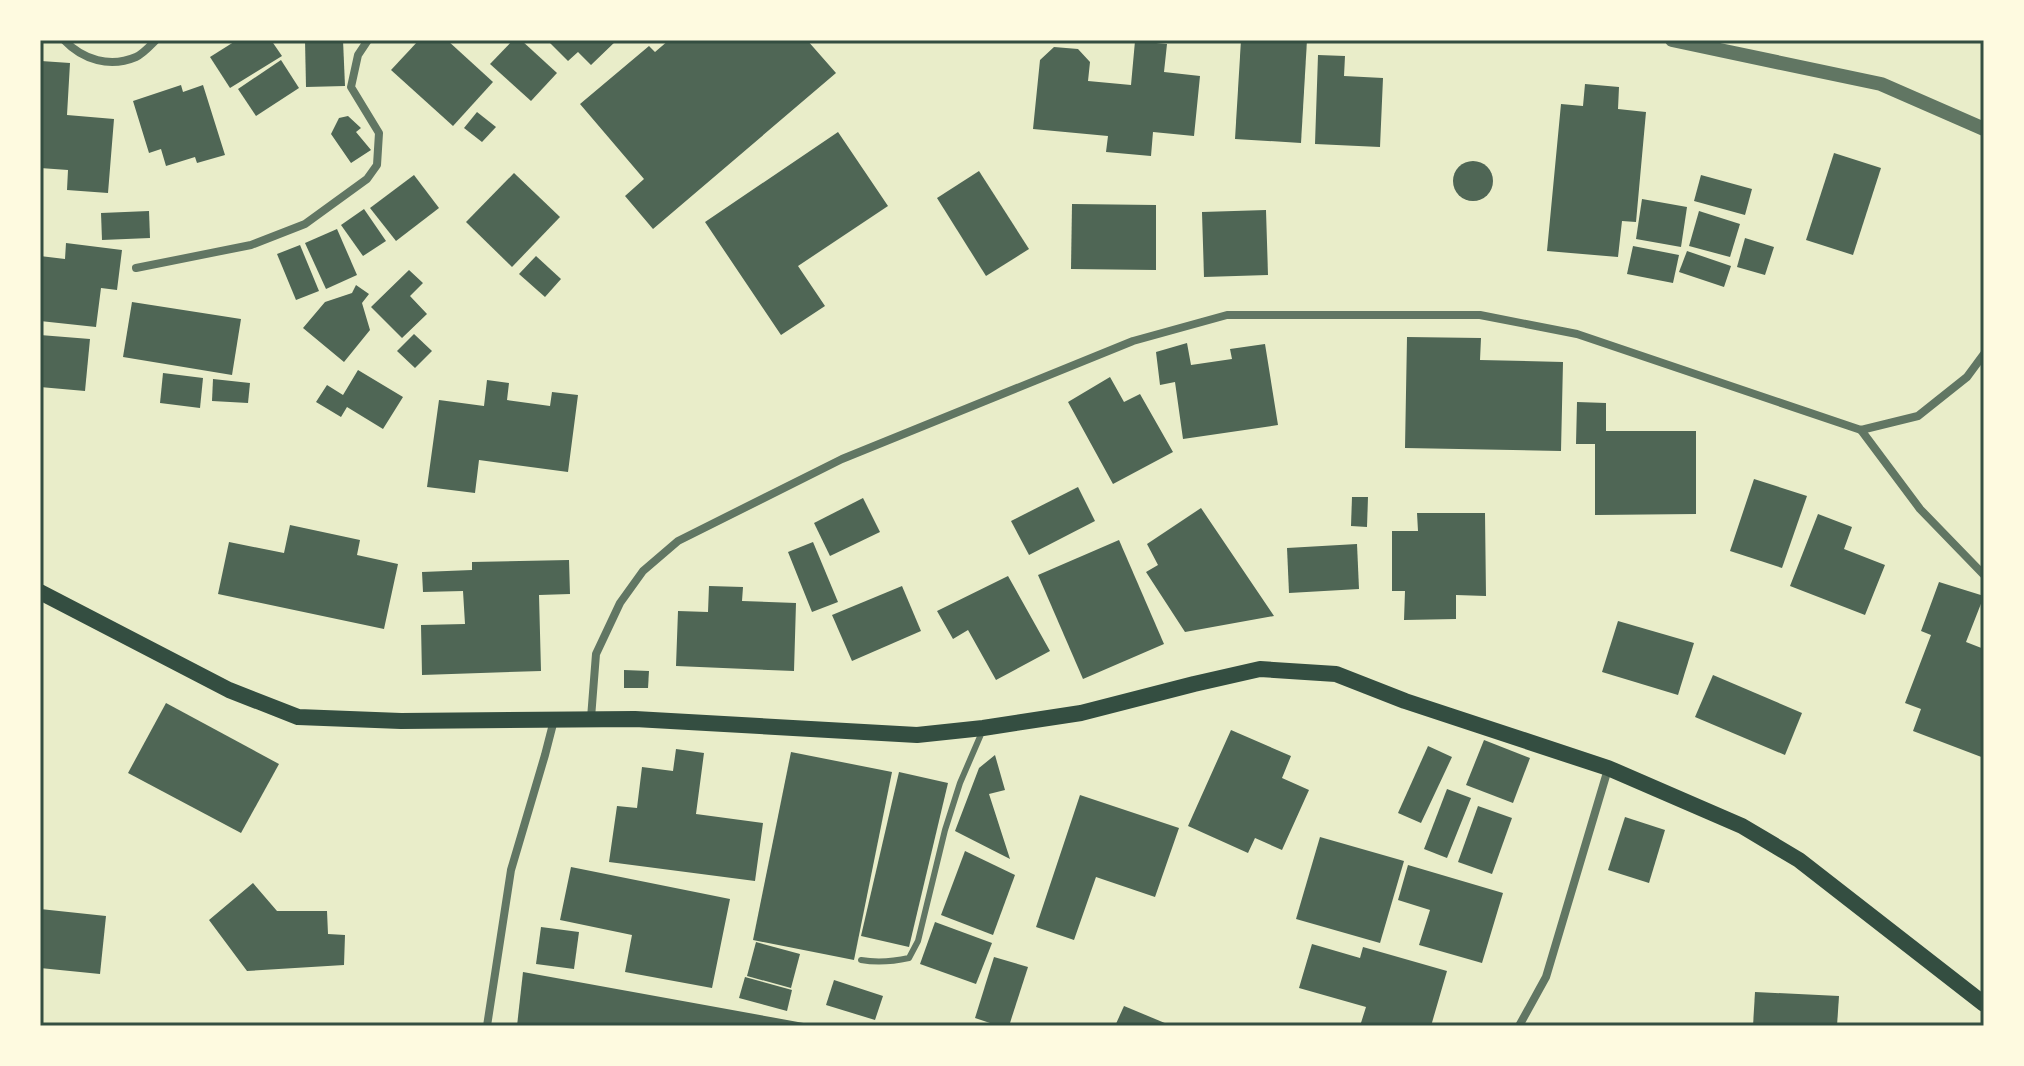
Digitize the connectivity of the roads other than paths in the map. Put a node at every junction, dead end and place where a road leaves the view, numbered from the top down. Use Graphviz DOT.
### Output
graph roads {
  1 [pos="64,40"];
  2 [pos="156,40"];
  3 [pos="368,40"];
  4 [pos="1672,40"];
  5 [pos="1984,129"];
  6 [pos="136,268"];
  7 [pos="1984,354"];
  8 [pos="1861,430"];
  9 [pos="1984,575"];
  10 [pos="40,592"];
  11 [pos="591,718"];
  12 [pos="554,720"];
  13 [pos="983,728"];
  14 [pos="1608,768"];
  15 [pos="861,960"];
  16 [pos="1984,1004"];
  17 [pos="487,1026"];
  18 [pos="1519,1026"];
  1 -- 2 [label="street"];
  3 -- 6 [label="street"];
  4 -- 5 [label="street"];
  7 -- 8 [label="street"];
  8 -- 9 [label="street"];
  8 -- 11 [label="street"];
  10 -- 12 [label="main road"];
  11 -- 12 [label="main road"];
  11 -- 13 [label="main road"];
  12 -- 17 [label="street"];
  13 -- 14 [label="main road"];
  13 -- 15 [label="lane"];
  14 -- 16 [label="main road"];
  14 -- 18 [label="street"];
}
